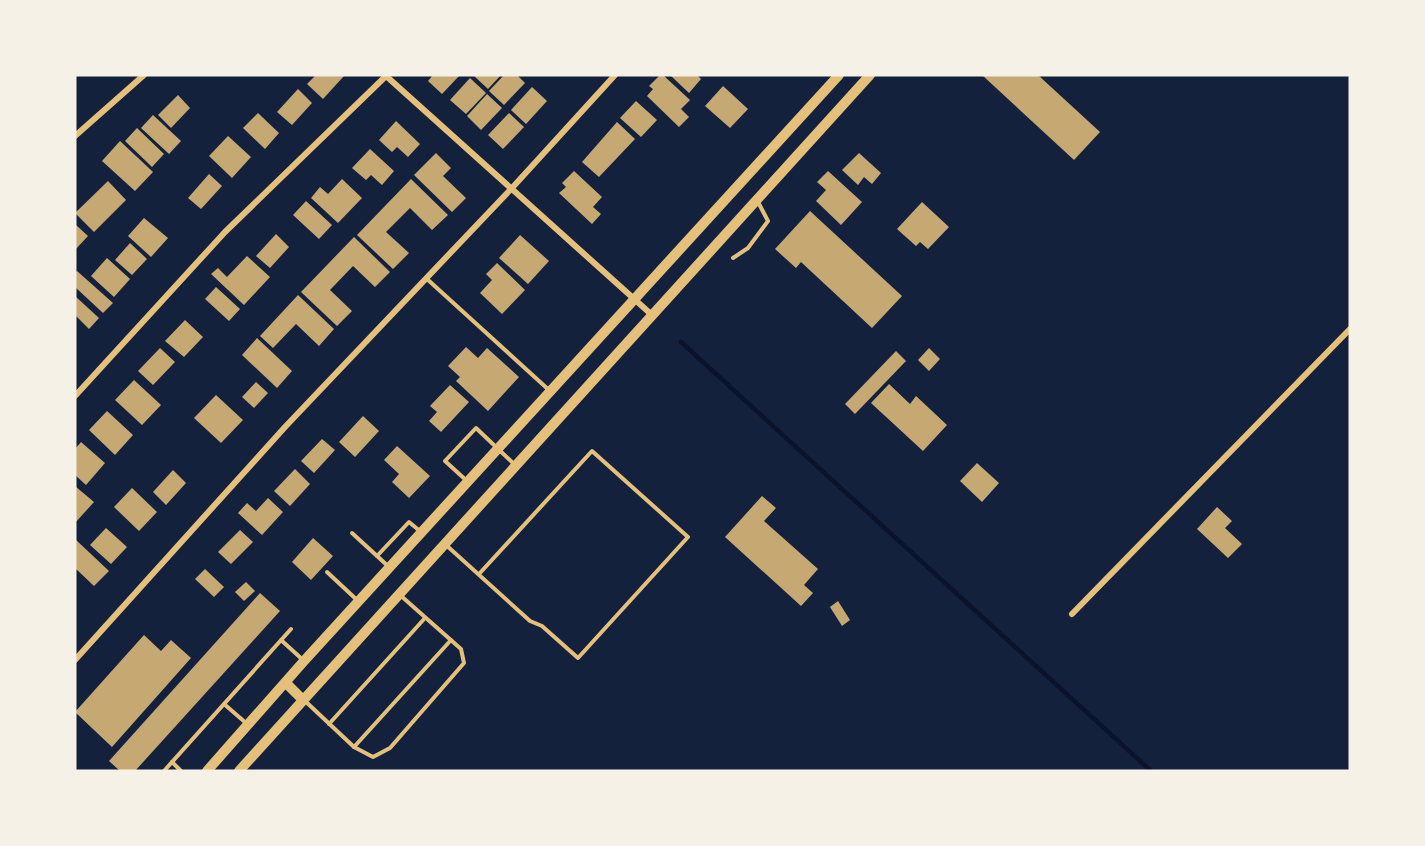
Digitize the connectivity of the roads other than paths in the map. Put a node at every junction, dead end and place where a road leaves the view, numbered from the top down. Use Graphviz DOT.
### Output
graph roads {
  1 [pos="144,75"];
  2 [pos="615,75"];
  3 [pos="839,75"];
  4 [pos="870,75"];
  5 [pos="386,76"];
  6 [pos="75,136"];
  7 [pos="740,185"];
  8 [pos="512,188"];
  9 [pos="756,199"];
  10 [pos="733,258"];
  11 [pos="426,278"];
  12 [pos="635,300"];
  13 [pos="652,315"];
  14 [pos="1350,329"];
  15 [pos="551,392"];
  16 [pos="75,396"];
  17 [pos="499,449"];
  18 [pos="517,466"];
  19 [pos="468,482"];
  20 [pos="422,533"];
  21 [pos="352,534"];
  22 [pos="446,545"];
  23 [pos="377,556"];
  24 [pos="390,568"];
  25 [pos="327,572"];
  26 [pos="479,574"];
  27 [pos="400,595"];
  28 [pos="359,602"];
  29 [pos="1072,614"];
  30 [pos="425,617"];
  31 [pos="291,629"];
  32 [pos="281,640"];
  33 [pos="451,640"];
  34 [pos="75,660"];
  35 [pos="304,662"];
  36 [pos="286,682"];
  37 [pos="303,700"];
  38 [pos="224,704"];
  39 [pos="329,724"];
  40 [pos="248,725"];
  41 [pos="354,747"];
  42 [pos="172,762"];
  43 [pos="164,771"];
  44 [pos="181,771"];
  45 [pos="207,771"];
  46 [pos="239,771"];
  1 -- 6 [label="street"];
  2 -- 8 [label="street"];
  3 -- 7 [label="street"];
  4 -- 9 [label="street"];
  5 -- 8 [label="street"];
  5 -- 16 [label="street"];
  7 -- 9 [label="street"];
  7 -- 12 [label="street"];
  8 -- 11 [label="street"];
  8 -- 12 [label="street"];
  9 -- 10 [label="lane"];
  9 -- 13 [label="street"];
  11 -- 15 [label="lane"];
  11 -- 34 [label="street"];
  12 -- 13 [label="street"];
  12 -- 15 [label="street"];
  13 -- 18 [label="street"];
  14 -- 29 [label="street"];
  15 -- 17 [label="street"];
  17 -- 18 [label="lane"];
  17 -- 19 [label="street"];
  17 -- 19 [label="lane"];
  18 -- 22 [label="street"];
  19 -- 20 [label="street"];
  20 -- 23 [label="lane"];
  20 -- 24 [label="street"];
  21 -- 23 [label="lane"];
  22 -- 26 [label="lane"];
  22 -- 27 [label="street"];
  23 -- 24 [label="lane"];
  24 -- 28 [label="street"];
  25 -- 28 [label="lane"];
  26 -- 26 [label="lane"];
  27 -- 30 [label="lane"];
  27 -- 37 [label="street"];
  28 -- 35 [label="street"];
  30 -- 33 [label="lane"];
  30 -- 39 [label="lane"];
  31 -- 32 [label="lane"];
  32 -- 35 [label="lane"];
  32 -- 38 [label="lane"];
  33 -- 41 [label="lane"];
  33 -- 41 [label="lane"];
  35 -- 36 [label="street"];
  36 -- 37 [label="street"];
  36 -- 40 [label="street"];
  37 -- 39 [label="lane"];
  37 -- 46 [label="street"];
  38 -- 40 [label="lane"];
  38 -- 42 [label="lane"];
  39 -- 41 [label="lane"];
  40 -- 45 [label="street"];
  42 -- 43 [label="lane"];
  42 -- 44 [label="lane"];
}
